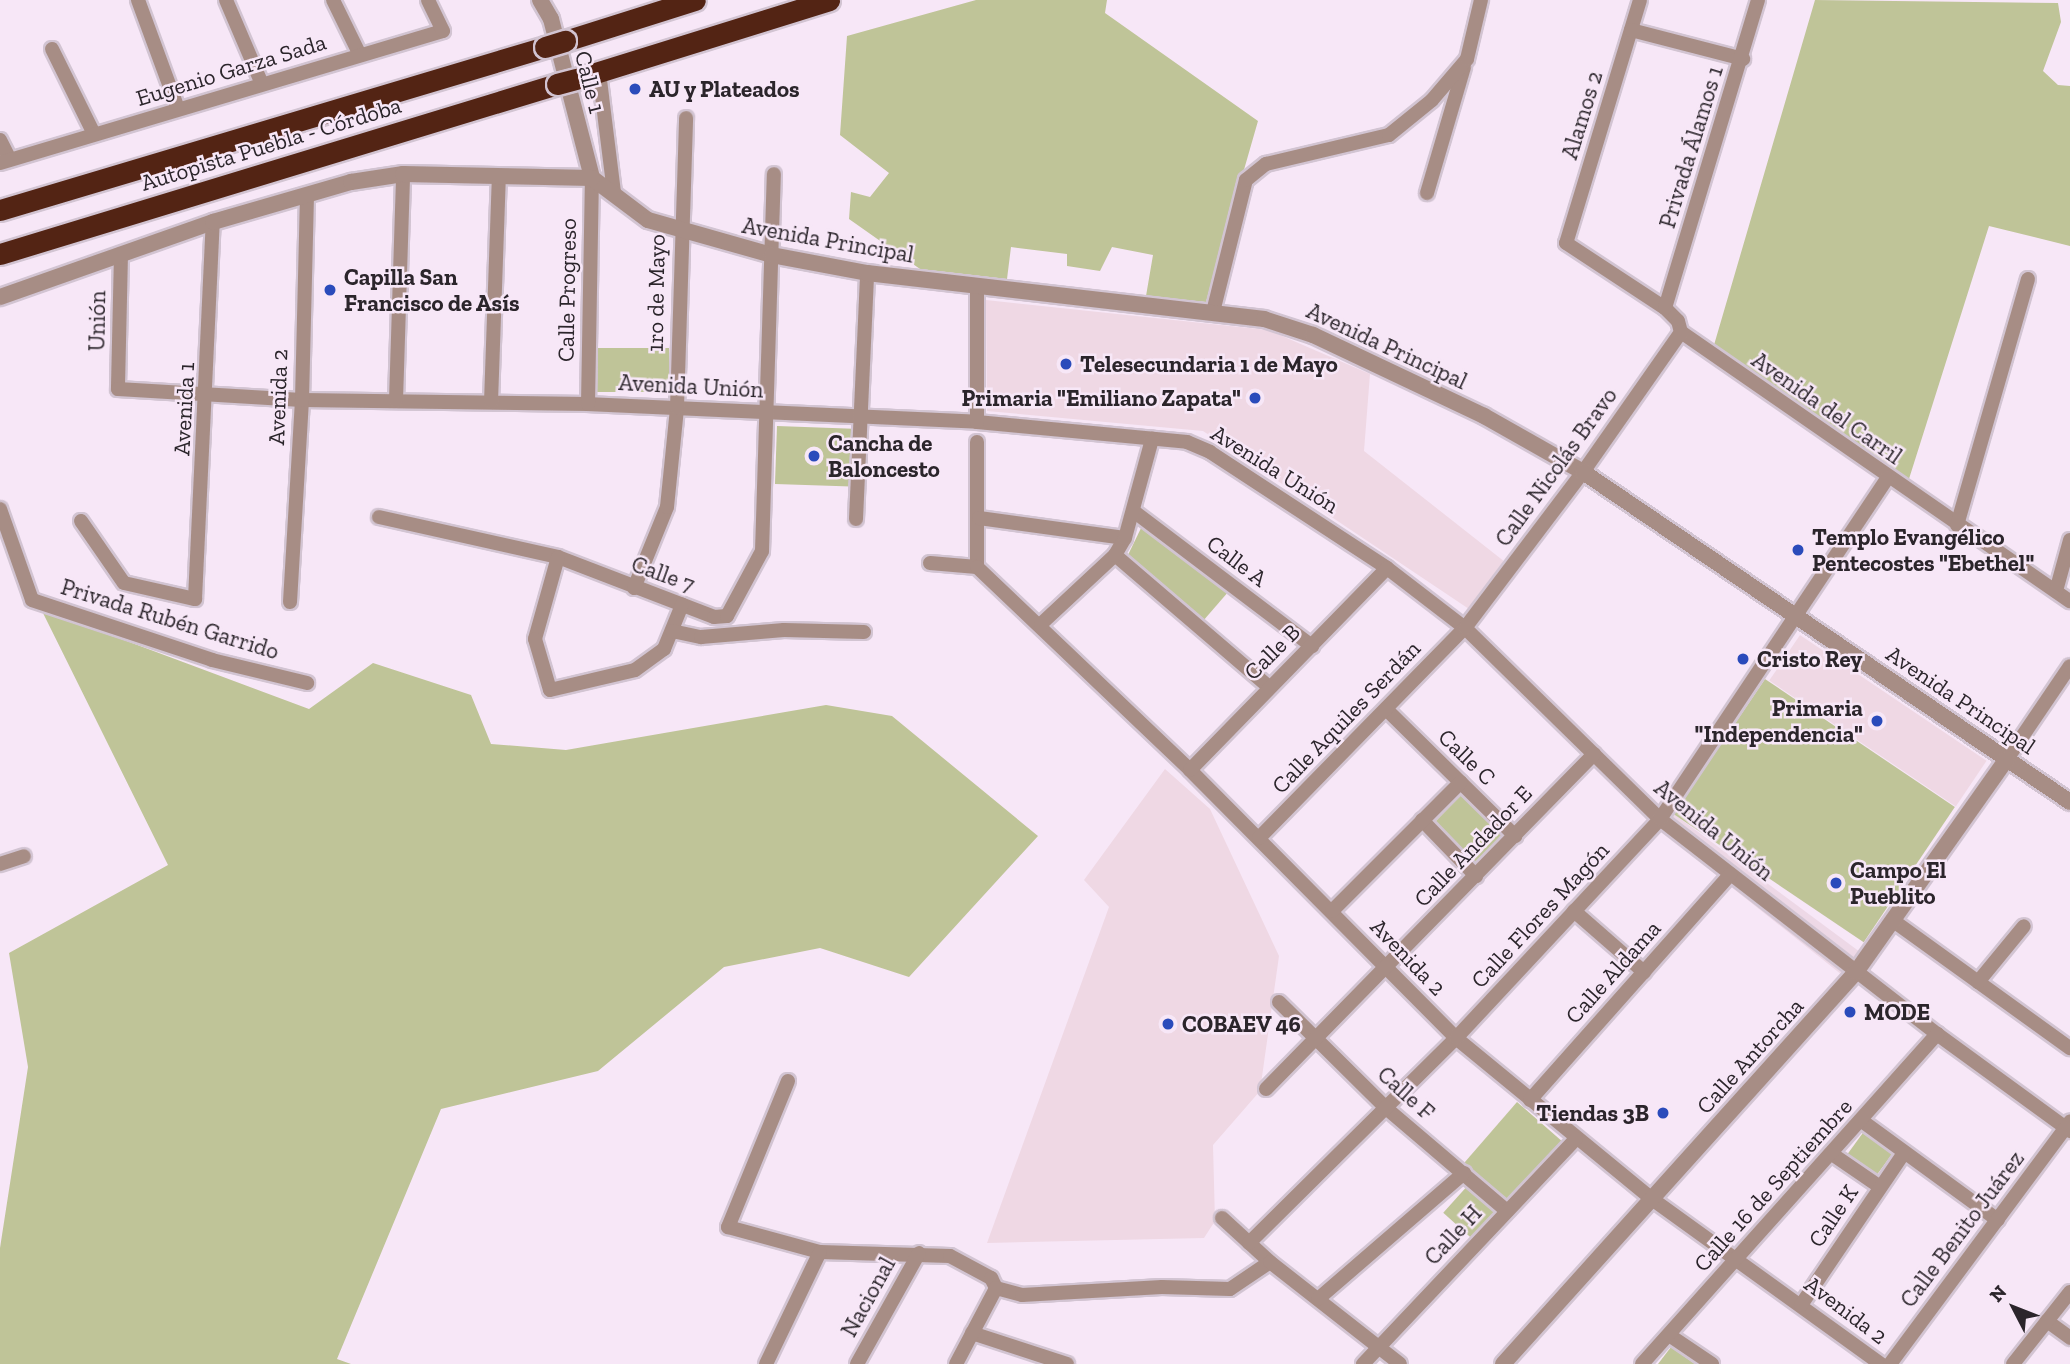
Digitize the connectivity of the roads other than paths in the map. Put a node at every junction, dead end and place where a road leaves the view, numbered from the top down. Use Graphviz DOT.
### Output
graph roads {
  1 [pos="138,0"];
  2 [pos="226,0"];
  3 [pos="333,0"];
  4 [pos="428,0"];
  5 [pos="540,0"];
  6 [pos="695,0"];
  7 [pos="829,0"];
  8 [pos="1481,0"];
  9 [pos="1640,0"];
  10 [pos="1758,0"];
  11 [pos="1631,30"];
  12 [pos="52,49"];
  13 [pos="360,55"];
  14 [pos="1466,59"];
  15 [pos="1743,59"];
  16 [pos="599,72"];
  17 [pos="262,85"];
  18 [pos="178,109"];
  19 [pos="686,118"];
  20 [pos="94,134"];
  21 [pos="0,140"];
  22 [pos="5,161"];
  23 [pos="403,174"];
  24 [pos="774,174"];
  25 [pos="499,176"];
  26 [pos="592,178"];
  27 [pos="614,192"];
  28 [pos="1427,193"];
  29 [pos="307,195"];
  30 [pos="0,210"];
  31 [pos="214,222"];
  32 [pos="680,232"];
  33 [pos="1566,243"];
  34 [pos="0,254"];
  35 [pos="121,254"];
  36 [pos="772,255"];
  37 [pos="867,273"];
  38 [pos="2028,279"];
  39 [pos="977,287"];
  40 [pos="0,297"];
  41 [pos="1665,308"];
  42 [pos="1213,312"];
  43 [pos="1681,332"];
  44 [pos="118,389"];
  45 [pos="208,395"];
  46 [pos="302,400"];
  47 [pos="396,401"];
  48 [pos="491,402"];
  49 [pos="588,404"];
  50 [pos="677,408"];
  51 [pos="768,413"];
  52 [pos="859,418"];
  53 [pos="977,422"];
  54 [pos="1152,439"];
  55 [pos="977,442"];
  56 [pos="1583,472"];
  57 [pos="1887,478"];
  58 [pos="0,509"];
  59 [pos="1136,513"];
  60 [pos="379,517"];
  61 [pos="979,518"];
  62 [pos="856,519"];
  63 [pos="81,521"];
  64 [pos="1957,525"];
  65 [pos="1125,538"];
  66 [pos="2070,540"];
  67 [pos="1115,555"];
  68 [pos="558,557"];
  69 [pos="930,563"];
  70 [pos="977,568"];
  71 [pos="1387,568"];
  72 [pos="634,588"];
  73 [pos="2056,591"];
  74 [pos="2070,601"];
  75 [pos="290,602"];
  76 [pos="682,605"];
  77 [pos="1797,616"];
  78 [pos="1041,624"];
  79 [pos="1465,628"];
  80 [pos="672,631"];
  81 [pos="864,632"];
  82 [pos="1311,646"];
  83 [pos="2070,666"];
  84 [pos="307,683"];
  85 [pos="1269,687"];
  86 [pos="1387,710"];
  87 [pos="1594,754"];
  88 [pos="2007,759"];
  89 [pos="1189,770"];
  90 [pos="1461,782"];
  91 [pos="2070,802"];
  92 [pos="1422,820"];
  93 [pos="1660,820"];
  94 [pos="1515,836"];
  95 [pos="1259,838"];
  96 [pos="24,856"];
  97 [pos="0,864"];
  98 [pos="1731,874"];
  99 [pos="1476,876"];
  100 [pos="1332,911"];
  101 [pos="1574,911"];
  102 [pos="1895,922"];
  103 [pos="2024,926"];
  104 [pos="1386,967"];
  105 [pos="1644,972"];
  106 [pos="1856,972"];
  107 [pos="1978,982"];
  108 [pos="1279,1002"];
  109 [pos="1937,1034"];
  110 [pos="1456,1038"];
  111 [pos="1315,1039"];
  112 [pos="2070,1048"];
  113 [pos="788,1081"];
  114 [pos="1266,1088"];
  115 [pos="1530,1100"];
  116 [pos="1386,1108"];
  117 [pos="1862,1121"];
  118 [pos="2069,1127"];
  119 [pos="1576,1139"];
  120 [pos="1904,1153"];
  121 [pos="1832,1154"];
  122 [pos="1464,1173"];
  123 [pos="1880,1187"];
  124 [pos="1652,1199"];
  125 [pos="1507,1210"];
  126 [pos="1222,1218"];
  127 [pos="1998,1220"];
  128 [pos="1249,1243"];
  129 [pos="820,1252"];
  130 [pos="919,1253"];
  131 [pos="1737,1259"];
  132 [pos="1270,1262"];
  133 [pos="996,1288"];
  134 [pos="2070,1292"];
  135 [pos="1318,1299"];
  136 [pos="1801,1305"];
  137 [pos="2047,1321"];
  138 [pos="972,1333"];
  139 [pos="1669,1335"];
  140 [pos="2070,1338"];
  141 [pos="1378,1347"];
  142 [pos="766,1364"];
  143 [pos="857,1364"];
  144 [pos="956,1364"];
  145 [pos="1067,1364"];
  146 [pos="1363,1364"];
  147 [pos="1399,1364"];
  148 [pos="1503,1364"];
  149 [pos="1642,1364"];
  150 [pos="1712,1364"];
  151 [pos="1881,1364"];
  152 [pos="1890,1364"];
  153 [pos="2013,1364"];
  1 -- 18 [label="street"];
  2 -- 17 [label="street"];
  3 -- 13 [label="street"];
  4 -- 13 [label="street, Eugenio Garza Sada"];
  5 -- 26 [label="street, Calle 1"];
  6 -- 30 [label="highway, Autopista Puebla - Córdoba"];
  7 -- 16 [label="highway, Autopista Puebla - Córdoba"];
  8 -- 14 [label="street"];
  9 -- 11 [label="street, Alamos 2"];
  10 -- 15 [label="street, Privada Álamos 1"];
  11 -- 15 [label="street"];
  11 -- 33 [label="street, Alamos 2"];
  12 -- 20 [label="street"];
  13 -- 17 [label="street, Eugenio Garza Sada"];
  14 -- 28 [label="street"];
  14 -- 42 [label="street"];
  15 -- 41 [label="street, Privada Álamos 1"];
  16 -- 27 [label="street"];
  16 -- 34 [label="highway, Autopista Puebla - Córdoba"];
  17 -- 18 [label="street, Eugenio Garza Sada"];
  18 -- 20 [label="street, Eugenio Garza Sada"];
  19 -- 32 [label="street, 1ro de Mayo"];
  20 -- 22 [label="street, Eugenio Garza Sada"];
  21 -- 22 [label="street"];
  23 -- 25 [label="street"];
  23 -- 29 [label="street"];
  23 -- 47 [label="street"];
  24 -- 36 [label="street"];
  25 -- 26 [label="street"];
  25 -- 48 [label="street"];
  26 -- 27 [label="street, Avenida Principal"];
  26 -- 49 [label="street, Calle Progreso"];
  27 -- 32 [label="street, Avenida Principal"];
  29 -- 31 [label="street"];
  29 -- 46 [label="street, Avenida 2"];
  31 -- 35 [label="street"];
  31 -- 45 [label="street, Avenida 1"];
  32 -- 36 [label="street, Avenida Principal"];
  32 -- 50 [label="street, 1ro de Mayo"];
  33 -- 41 [label="street, Avenida del Carril"];
  35 -- 40 [label="street"];
  35 -- 44 [label="street, Unión"];
  36 -- 37 [label="street, Avenida Principal"];
  36 -- 51 [label="street"];
  37 -- 39 [label="street, Avenida Principal"];
  37 -- 52 [label="street"];
  38 -- 64 [label="street"];
  39 -- 42 [label="street, Avenida Principal"];
  39 -- 53 [label="street"];
  41 -- 43 [label="street, Avenida del Carril"];
  42 -- 56 [label="street, Avenida Principal"];
  43 -- 56 [label="street, Calle Nicolás Bravo"];
  43 -- 57 [label="street, Avenida del Carril"];
  44 -- 45 [label="street, Avenida Unión"];
  45 -- 46 [label="street, Avenida Unión"];
  45 -- 63 [label="street, Avenida 1"];
  46 -- 47 [label="street, Avenida Unión"];
  46 -- 75 [label="street, Avenida 2"];
  47 -- 48 [label="street, Avenida Unión"];
  48 -- 49 [label="street, Avenida Unión"];
  49 -- 50 [label="street, Avenida Unión"];
  50 -- 51 [label="street, Avenida Unión"];
  50 -- 72 [label="street, 1ro de Mayo"];
  51 -- 52 [label="street, Avenida Unión"];
  51 -- 76 [label="street, Calle 7"];
  52 -- 53 [label="street, Avenida Unión"];
  52 -- 62 [label="street"];
  53 -- 54 [label="street, Avenida Unión"];
  54 -- 59 [label="street"];
  54 -- 71 [label="street, Avenida Unión"];
  55 -- 61 [label="street"];
  56 -- 77 [label="street, Avenida Principal"];
  56 -- 79 [label="street, Calle Nicolás Bravo"];
  57 -- 64 [label="street, Avenida del Carril"];
  57 -- 77 [label="street, Calle Flores Magón"];
  58 -- 84 [label="street, Privada Rubén Garrido"];
  59 -- 65 [label="street"];
  59 -- 82 [label="street, Calle A"];
  60 -- 68 [label="street, Calle 7"];
  61 -- 65 [label="street"];
  61 -- 70 [label="street"];
  64 -- 73 [label="street, Avenida del Carril"];
  65 -- 67 [label="street"];
  66 -- 73 [label="street"];
  67 -- 78 [label="street"];
  67 -- 85 [label="street"];
  68 -- 72 [label="street, Calle 7"];
  68 -- 80 [label="street"];
  69 -- 70 [label="street"];
  70 -- 78 [label="street, Avenida 2"];
  71 -- 79 [label="street, Avenida Unión"];
  71 -- 82 [label="street, Calle B"];
  72 -- 76 [label="street, Calle 7"];
  73 -- 74 [label="street, Avenida del Carril"];
  76 -- 80 [label="street"];
  77 -- 88 [label="street, Avenida Principal"];
  77 -- 93 [label="street, Calle Flores Magón"];
  78 -- 89 [label="street, Avenida 2"];
  79 -- 86 [label="street, Calle Aquiles Serdán"];
  79 -- 87 [label="street, Avenida Unión"];
  80 -- 81 [label="street"];
  82 -- 85 [label="street, Calle B"];
  83 -- 88 [label="street"];
  85 -- 89 [label="street, Calle B"];
  86 -- 90 [label="street, Calle C"];
  86 -- 95 [label="street, Calle Aquiles Serdán"];
  87 -- 93 [label="street, Avenida Unión"];
  87 -- 94 [label="street, Calle Andador E"];
  88 -- 91 [label="street, Avenida Principal"];
  88 -- 102 [label="street, Calle Antorcha"];
  89 -- 95 [label="street, Avenida 2"];
  90 -- 92 [label="street"];
  90 -- 94 [label="street, Calle C"];
  92 -- 99 [label="street"];
  92 -- 100 [label="street"];
  93 -- 98 [label="street, Avenida Unión"];
  93 -- 101 [label="street, Calle Flores Magón"];
  94 -- 99 [label="street, Calle Andador E"];
  95 -- 100 [label="street, Avenida 2"];
  96 -- 97 [label="street"];
  98 -- 105 [label="street, Calle Aldama"];
  98 -- 106 [label="street, Avenida Unión"];
  99 -- 104 [label="street, Calle Andador E"];
  100 -- 104 [label="street, Avenida 2"];
  101 -- 105 [label="street"];
  101 -- 110 [label="street, Calle Flores Magón"];
  102 -- 106 [label="street, Calle Antorcha"];
  102 -- 107 [label="street"];
  103 -- 107 [label="street"];
  104 -- 110 [label="street, Avenida 2"];
  104 -- 111 [label="street, Calle Andador E"];
  105 -- 115 [label="street, Calle Aldama"];
  106 -- 109 [label="street, Avenida Unión"];
  106 -- 124 [label="street, Calle Antorcha"];
  107 -- 112 [label="street"];
  108 -- 111 [label="street, Calle F"];
  109 -- 117 [label="street, Calle 16 de Septiembre"];
  109 -- 118 [label="street, Avenida Unión"];
  110 -- 115 [label="street, Avenida 2"];
  110 -- 116 [label="street, Calle Flores Magón"];
  111 -- 114 [label="street, Calle Andador E"];
  111 -- 116 [label="street, Calle F"];
  113 -- 129 [label="street"];
  115 -- 119 [label="street, Avenida 2"];
  116 -- 122 [label="street, Calle F"];
  116 -- 128 [label="street, Calle Flores Magón"];
  117 -- 120 [label="street"];
  117 -- 121 [label="street, Calle 16 de Septiembre"];
  118 -- 127 [label="street, Calle Benito Juárez"];
  119 -- 124 [label="street, Avenida 2"];
  119 -- 125 [label="street, Calle H"];
  120 -- 123 [label="street, Calle K"];
  120 -- 127 [label="street"];
  121 -- 123 [label="street"];
  121 -- 131 [label="street, Calle 16 de Septiembre"];
  122 -- 125 [label="street, Calle F"];
  122 -- 135 [label="street"];
  123 -- 136 [label="street, Calle K"];
  124 -- 131 [label="street, Avenida 2"];
  124 -- 148 [label="street, Calle Antorcha"];
  125 -- 141 [label="street, Calle H"];
  126 -- 128 [label="street"];
  127 -- 152 [label="street, Calle Benito Juárez"];
  128 -- 132 [label="street"];
  129 -- 130 [label="street"];
  129 -- 142 [label="street"];
  130 -- 133 [label="street"];
  130 -- 143 [label="street, Nacional"];
  131 -- 136 [label="street, Avenida 2"];
  131 -- 139 [label="street, Calle 16 de Septiembre"];
  132 -- 133 [label="street"];
  132 -- 135 [label="street"];
  133 -- 138 [label="street"];
  134 -- 137 [label="street"];
  135 -- 141 [label="street"];
  136 -- 151 [label="street, Avenida 2"];
  137 -- 140 [label="street"];
  137 -- 153 [label="street"];
  138 -- 144 [label="street"];
  138 -- 145 [label="street"];
  139 -- 149 [label="street, Calle 16 de Septiembre"];
  139 -- 150 [label="street"];
  141 -- 146 [label="street, Calle H"];
  141 -- 147 [label="street"];
}
